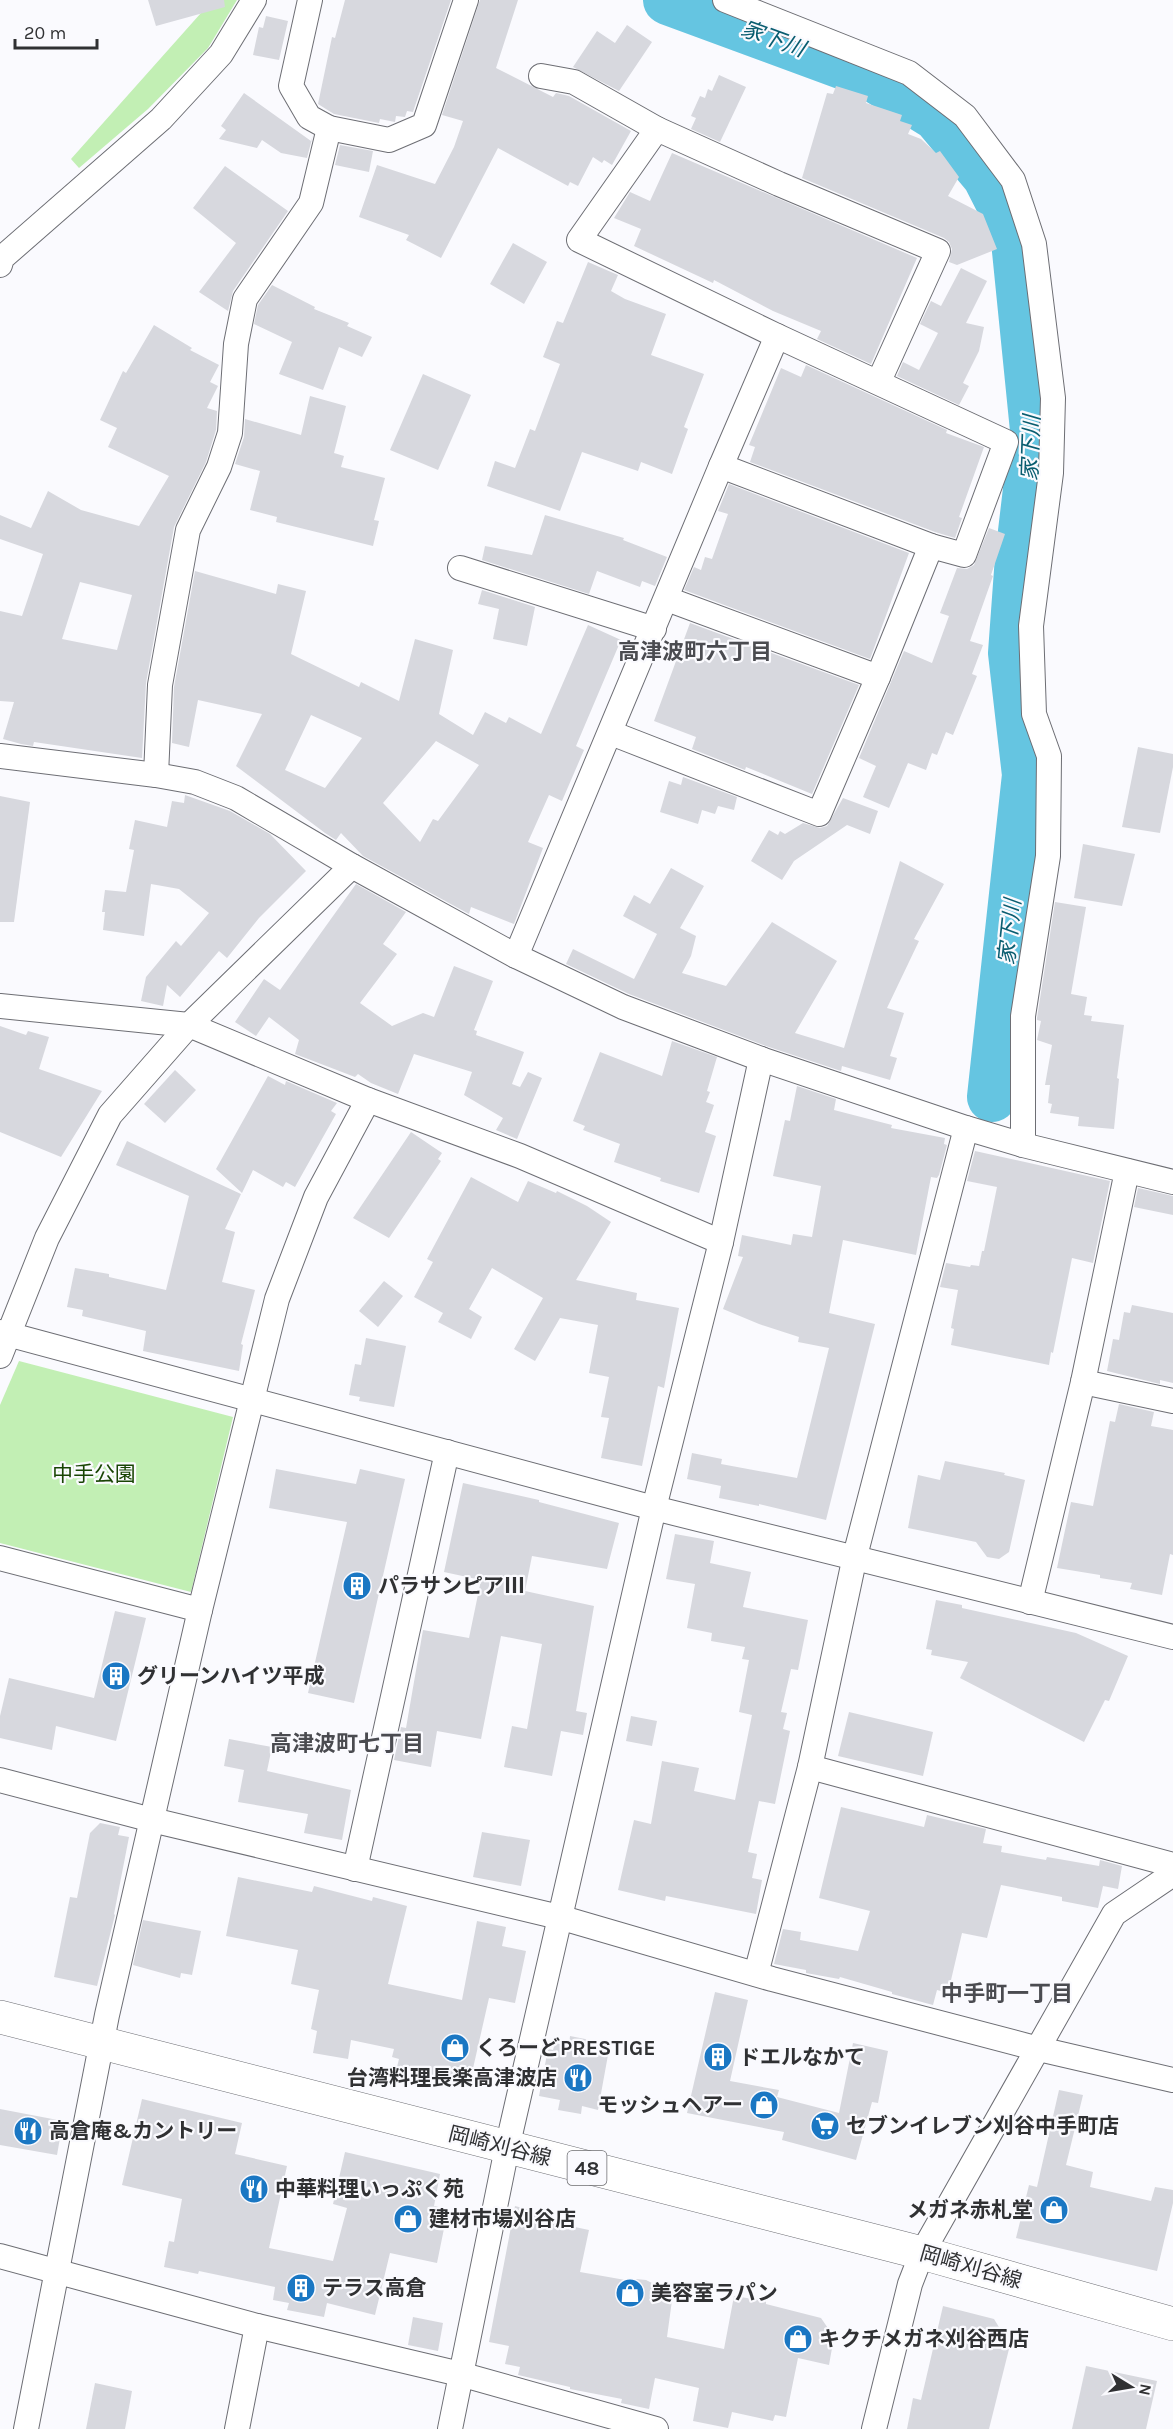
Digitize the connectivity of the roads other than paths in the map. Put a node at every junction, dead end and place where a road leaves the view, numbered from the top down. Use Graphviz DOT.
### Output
graph roads {
  1 [pos="254,0"];
  2 [pos="310,0"];
  3 [pos="466,0"];
  4 [pos="725,0"];
  5 [pos="541,76"];
  6 [pos="329,128"];
  7 [pos="657,129"];
  8 [pos="0,265"];
  9 [pos="777,336"];
  10 [pos="879,381"];
  11 [pos="721,466"];
  12 [pos="931,546"];
  13 [pos="460,568"];
  14 [pos="667,599"];
  15 [pos="654,629"];
  16 [pos="878,677"];
  17 [pos="610,733"];
  18 [pos="0,756"];
  19 [pos="156,775"];
  20 [pos="351,866"];
  21 [pos="516,956"];
  22 [pos="0,1006"];
  23 [pos="189,1025"];
  24 [pos="761,1059"];
  25 [pos="368,1100"];
  26 [pos="966,1128"];
  27 [pos="1023,1145"];
  28 [pos="1127,1171"];
  29 [pos="1173,1182"];
  30 [pos="721,1242"];
  31 [pos="3,1341"];
  32 [pos="1083,1382"];
  33 [pos="252,1400"];
  34 [pos="1173,1401"];
  35 [pos="447,1452"];
  36 [pos="654,1508"];
  37 [pos="855,1556"];
  38 [pos="0,1558"];
  39 [pos="1030,1602"];
  40 [pos="200,1610"];
  41 [pos="1173,1637"];
  42 [pos="810,1767"];
  43 [pos="0,1780"];
  44 [pos="153,1820"];
  45 [pos="1173,1865"];
  46 [pos="355,1869"];
  47 [pos="1173,1874"];
  48 [pos="560,1917"];
  49 [pos="756,1974"];
  50 [pos="0,2017"];
  51 [pos="102,2044"];
  52 [pos="1039,2049"];
  53 [pos="1173,2080"];
  54 [pos="507,2148"];
  55 [pos="922,2253"];
  56 [pos="0,2256"];
  57 [pos="57,2271"];
  58 [pos="1173,2324"];
  59 [pos="256,2326"];
  60 [pos="460,2374"];
  61 [pos="26,2429"];
  62 [pos="237,2429"];
  63 [pos="450,2429"];
  64 [pos="656,2429"];
  65 [pos="874,2429"];
  1 -- 8 [label="street"];
  2 -- 6 [label="street"];
  3 -- 6 [label="street"];
  4 -- 27 [label="street"];
  5 -- 7 [label="street"];
  6 -- 19 [label="street"];
  7 -- 9 [label="street"];
  7 -- 10 [label="street"];
  9 -- 10 [label="street"];
  9 -- 11 [label="street"];
  10 -- 12 [label="street"];
  11 -- 12 [label="street"];
  11 -- 14 [label="street"];
  12 -- 16 [label="street"];
  13 -- 15 [label="street"];
  14 -- 15 [label="street"];
  14 -- 16 [label="street"];
  15 -- 17 [label="street"];
  16 -- 17 [label="street"];
  17 -- 21 [label="street"];
  18 -- 19 [label="street"];
  19 -- 20 [label="street"];
  20 -- 21 [label="street"];
  20 -- 23 [label="street"];
  21 -- 24 [label="street"];
  22 -- 23 [label="street"];
  23 -- 25 [label="street"];
  23 -- 31 [label="street"];
  24 -- 26 [label="street"];
  24 -- 30 [label="street"];
  25 -- 30 [label="street"];
  25 -- 33 [label="street"];
  26 -- 27 [label="street"];
  26 -- 37 [label="street"];
  27 -- 28 [label="street"];
  28 -- 29 [label="street"];
  28 -- 32 [label="street"];
  30 -- 36 [label="street"];
  31 -- 33 [label="street"];
  32 -- 34 [label="street"];
  32 -- 39 [label="street"];
  33 -- 35 [label="street"];
  33 -- 40 [label="street"];
  35 -- 36 [label="street"];
  35 -- 46 [label="street"];
  36 -- 37 [label="street"];
  36 -- 48 [label="street"];
  37 -- 39 [label="street"];
  37 -- 42 [label="street"];
  38 -- 40 [label="street"];
  39 -- 41 [label="street"];
  40 -- 44 [label="street"];
  42 -- 45 [label="street"];
  42 -- 49 [label="street"];
  43 -- 44 [label="street"];
  44 -- 46 [label="street"];
  44 -- 51 [label="street"];
  46 -- 48 [label="street"];
  47 -- 52 [label="street"];
  48 -- 49 [label="street"];
  48 -- 54 [label="street"];
  49 -- 52 [label="street"];
  50 -- 51 [label="main road, 岡崎刈谷線 / 48"];
  51 -- 54 [label="main road, 岡崎刈谷線 / 48"];
  51 -- 57 [label="street"];
  52 -- 53 [label="street"];
  52 -- 55 [label="street"];
  54 -- 55 [label="main road, 岡崎刈谷線 / 48"];
  54 -- 60 [label="street"];
  55 -- 58 [label="main road, 岡崎刈谷線 / 48"];
  55 -- 65 [label="street"];
  56 -- 57 [label="street"];
  57 -- 59 [label="street"];
  57 -- 61 [label="street"];
  59 -- 60 [label="street"];
  59 -- 62 [label="street"];
  60 -- 63 [label="street"];
  60 -- 64 [label="street"];
}
